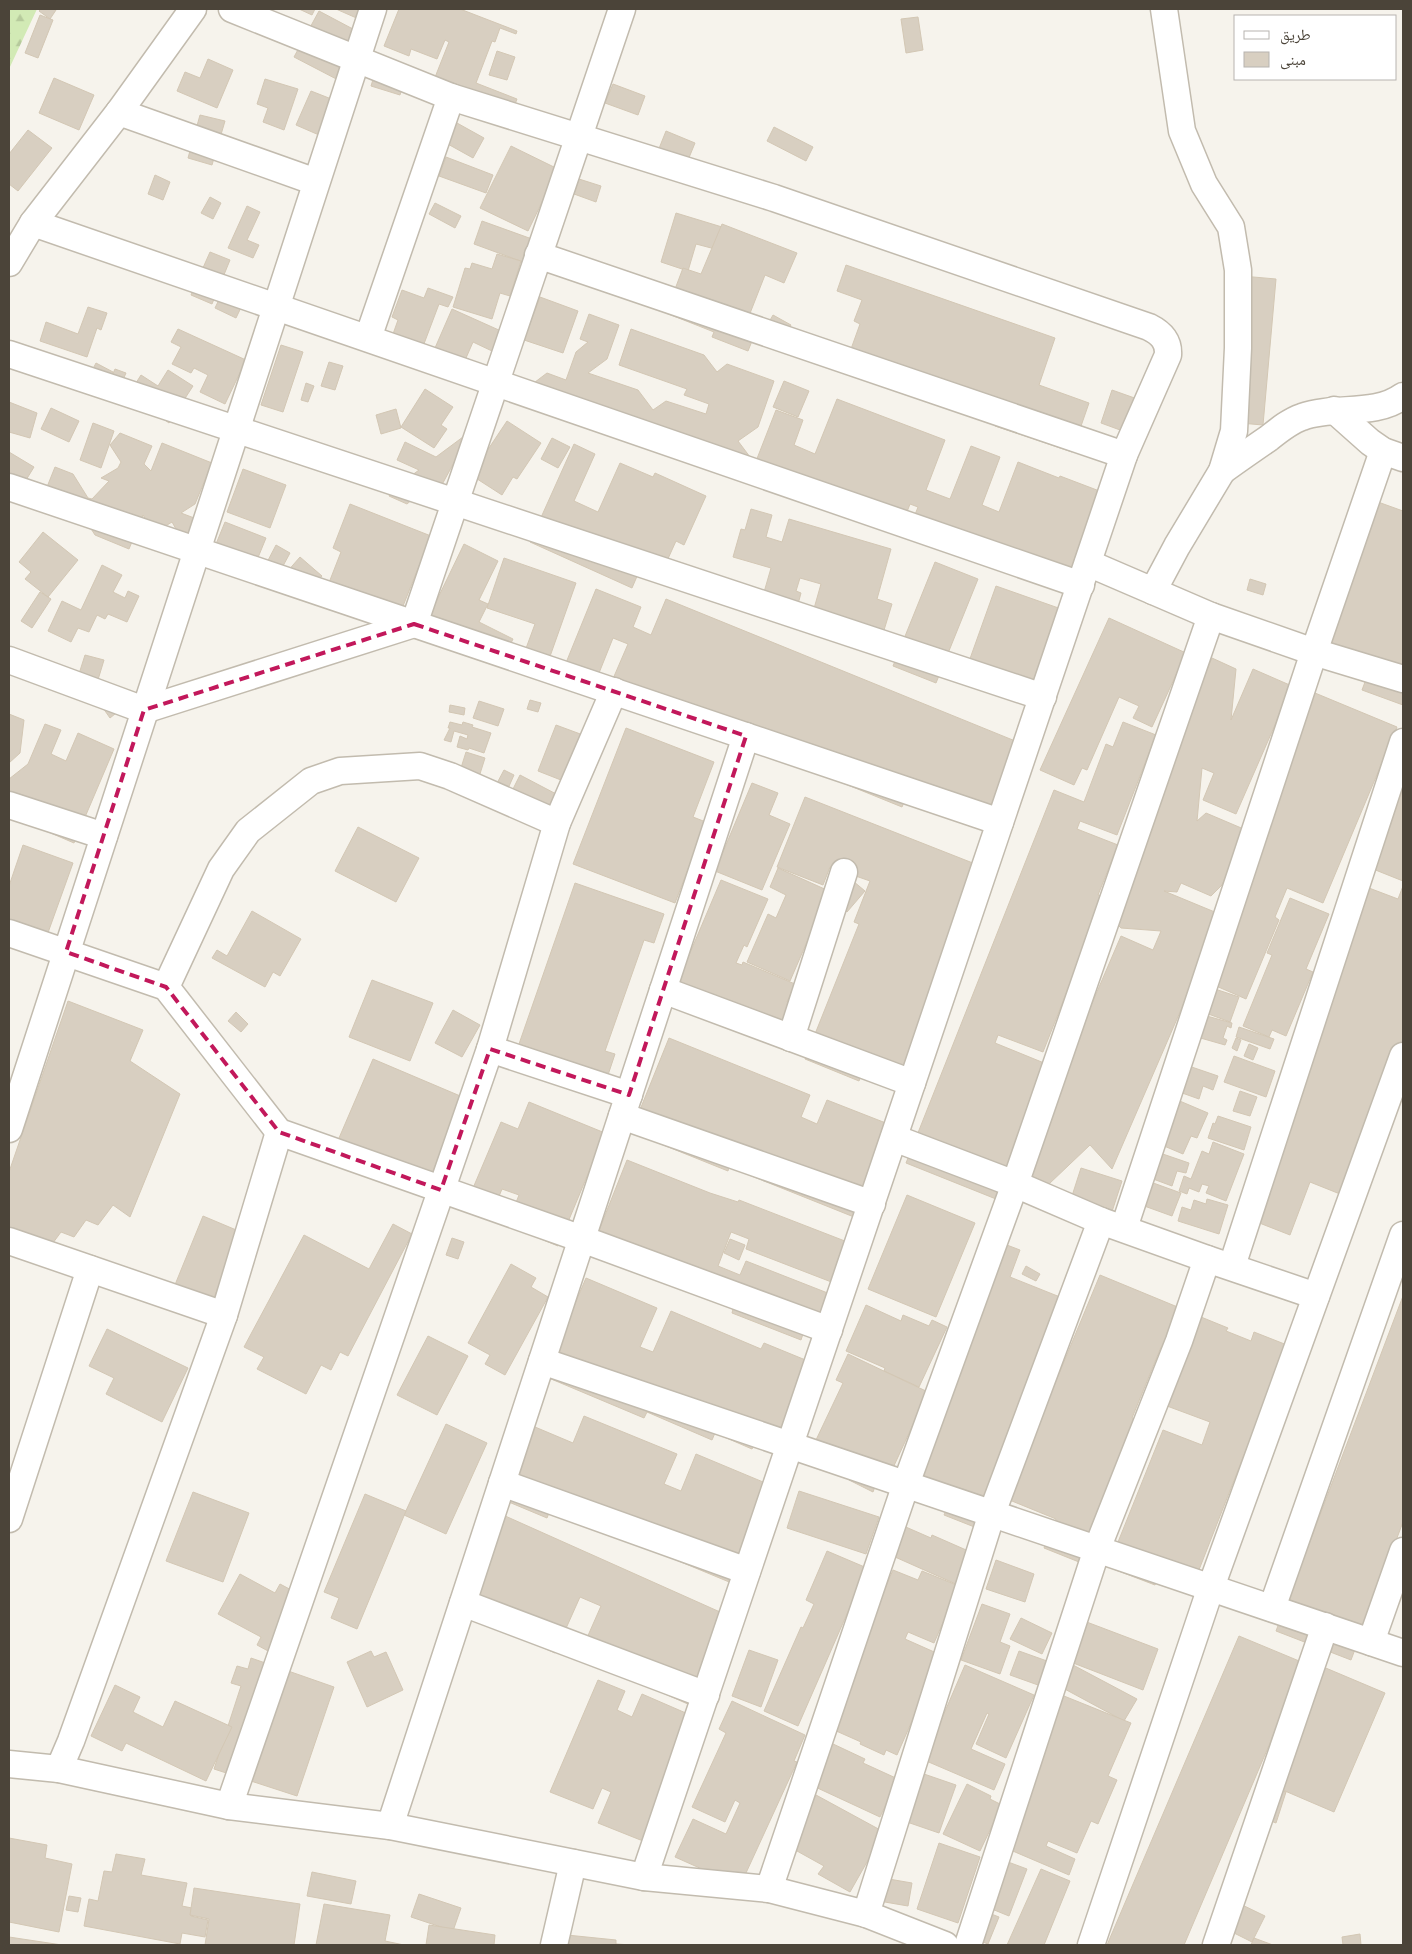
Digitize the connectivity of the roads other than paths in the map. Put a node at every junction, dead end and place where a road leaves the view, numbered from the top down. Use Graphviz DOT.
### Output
graph roads {
  1 [pos="193,9"];
  2 [pos="232,9"];
  3 [pos="372,9"];
  4 [pos="622,9"];
  5 [pos="1164,9"];
  6 [pos="356,59"];
  7 [pos="451,97"];
  8 [pos="119,112"];
  9 [pos="579,136"];
  10 [pos="316,182"];
  11 [pos="33,223"];
  12 [pos="538,255"];
  13 [pos="9,263"];
  14 [pos="276,307"];
  15 [pos="368,338"];
  16 [pos="9,354"];
  17 [pos="495,383"];
  18 [pos="1403,396"];
  19 [pos="1334,410"];
  20 [pos="236,429"];
  21 [pos="1124,455"];
  22 [pos="1393,455"];
  23 [pos="1222,471"];
  24 [pos="9,487"];
  25 [pos="455,502"];
  26 [pos="196,550"];
  27 [pos="1084,574"];
  28 [pos="1154,591"];
  29 [pos="1211,616"];
  30 [pos="414,624"];
  31 [pos="1314,652"];
  32 [pos="9,660"];
  33 [pos="1403,680"];
  34 [pos="614,691"];
  35 [pos="1043,696"];
  36 [pos="144,710"];
  37 [pos="746,736"];
  38 [pos="1403,742"];
  39 [pos="9,805"];
  40 [pos="1000,822"];
  41 [pos="557,823"];
  42 [pos="104,836"];
  43 [pos="844,872"];
  44 [pos="9,933"];
  45 [pos="66,952"];
  46 [pos="166,987"];
  47 [pos="663,990"];
  48 [pos="791,1038"];
  49 [pos="490,1049"];
  50 [pos="1403,1056"];
  51 [pos="912,1083"];
  52 [pos="625,1105"];
  53 [pos="11,1114"];
  54 [pos="279,1132"];
  55 [pos="894,1138"];
  56 [pos="1015,1184"];
  57 [pos="441,1190"];
  58 [pos="872,1204"];
  59 [pos="1113,1224"];
  60 [pos="1403,1235"];
  61 [pos="582,1239"];
  62 [pos="9,1242"];
  63 [pos="1207,1260"];
  64 [pos="1232,1266"];
  65 [pos="90,1269"];
  66 [pos="1316,1296"];
  67 [pos="224,1315"];
  68 [pos="829,1330"];
  69 [pos="542,1361"];
  70 [pos="790,1445"];
  71 [pos="502,1483"];
  72 [pos="906,1484"];
  73 [pos="992,1513"];
  74 [pos="9,1519"];
  75 [pos="1097,1549"];
  76 [pos="1403,1551"];
  77 [pos="747,1571"];
  78 [pos="1211,1587"];
  79 [pos="463,1603"];
  80 [pos="1272,1608"];
  81 [pos="1325,1626"];
  82 [pos="1371,1642"];
  83 [pos="1403,1653"];
  84 [pos="706,1695"];
  85 [pos="9,1764"];
  86 [pos="59,1769"];
  87 [pos="229,1806"];
  88 [pos="390,1826"];
  89 [pos="572,1863"];
  90 [pos="644,1877"];
  91 [pos="769,1889"];
  92 [pos="866,1914"];
  93 [pos="554,1945"];
  94 [pos="945,1945"];
  95 [pos="968,1945"];
  96 [pos="1091,1945"];
  97 [pos="1216,1945"];
  1 -- 8 [label="street"];
  2 -- 6 [label="street"];
  3 -- 6 [label="street"];
  4 -- 9 [label="street"];
  5 -- 23 [label="street"];
  6 -- 7 [label="street"];
  6 -- 10 [label="street"];
  7 -- 9 [label="street"];
  7 -- 15 [label="street"];
  8 -- 10 [label="street"];
  8 -- 11 [label="street"];
  9 -- 12 [label="street"];
  9 -- 21 [label="street"];
  10 -- 14 [label="street"];
  11 -- 13 [label="street"];
  11 -- 14 [label="street"];
  12 -- 17 [label="street"];
  12 -- 21 [label="street"];
  14 -- 15 [label="street"];
  14 -- 20 [label="street"];
  15 -- 17 [label="street"];
  16 -- 20 [label="street"];
  17 -- 25 [label="street"];
  17 -- 27 [label="street"];
  18 -- 19 [label="street"];
  19 -- 22 [label="street"];
  19 -- 23 [label="street"];
  20 -- 25 [label="street"];
  20 -- 26 [label="street"];
  21 -- 27 [label="street"];
  22 -- 31 [label="street"];
  23 -- 28 [label="street"];
  24 -- 26 [label="street"];
  25 -- 30 [label="street"];
  25 -- 35 [label="street"];
  26 -- 30 [label="street"];
  26 -- 36 [label="street"];
  27 -- 28 [label="street"];
  27 -- 35 [label="street"];
  28 -- 29 [label="street"];
  29 -- 31 [label="street"];
  29 -- 56 [label="street"];
  30 -- 34 [label="street"];
  30 -- 36 [label="street"];
  31 -- 33 [label="street"];
  31 -- 59 [label="street"];
  32 -- 36 [label="street"];
  34 -- 37 [label="street"];
  34 -- 41 [label="street"];
  35 -- 40 [label="street"];
  36 -- 42 [label="street"];
  37 -- 40 [label="street"];
  37 -- 47 [label="street"];
  38 -- 64 [label="street"];
  39 -- 42 [label="street"];
  40 -- 51 [label="street"];
  41 -- 46 [label="street"];
  41 -- 49 [label="street"];
  42 -- 45 [label="street"];
  43 -- 48 [label="street"];
  44 -- 45 [label="street"];
  45 -- 46 [label="street"];
  45 -- 53 [label="street"];
  46 -- 54 [label="street"];
  47 -- 48 [label="street"];
  47 -- 52 [label="street"];
  48 -- 51 [label="street"];
  49 -- 52 [label="street"];
  49 -- 57 [label="street"];
  50 -- 66 [label="street"];
  51 -- 55 [label="street"];
  52 -- 58 [label="street"];
  52 -- 61 [label="street"];
  54 -- 57 [label="street"];
  54 -- 67 [label="street"];
  55 -- 56 [label="street"];
  55 -- 58 [label="street"];
  56 -- 59 [label="street"];
  56 -- 72 [label="street"];
  57 -- 61 [label="street"];
  57 -- 87 [label="street"];
  58 -- 68 [label="street"];
  59 -- 63 [label="street"];
  59 -- 73 [label="street"];
  60 -- 80 [label="street"];
  61 -- 68 [label="street"];
  61 -- 69 [label="street"];
  62 -- 65 [label="street"];
  63 -- 64 [label="street"];
  63 -- 75 [label="street"];
  64 -- 66 [label="street"];
  65 -- 67 [label="street"];
  65 -- 74 [label="street"];
  66 -- 78 [label="street"];
  67 -- 86 [label="street"];
  68 -- 70 [label="street"];
  69 -- 70 [label="street"];
  69 -- 71 [label="street"];
  70 -- 72 [label="street"];
  70 -- 77 [label="street"];
  71 -- 77 [label="street"];
  71 -- 79 [label="street"];
  72 -- 73 [label="street"];
  72 -- 91 [label="street"];
  73 -- 75 [label="street"];
  73 -- 92 [label="street"];
  75 -- 78 [label="street"];
  75 -- 95 [label="street"];
  76 -- 82 [label="street"];
  77 -- 84 [label="street"];
  78 -- 80 [label="street"];
  78 -- 96 [label="street"];
  79 -- 84 [label="street"];
  79 -- 88 [label="street"];
  80 -- 81 [label="street"];
  81 -- 82 [label="street"];
  81 -- 97 [label="street"];
  82 -- 83 [label="street"];
  84 -- 90 [label="street"];
  85 -- 86 [label="street"];
  86 -- 87 [label="street"];
  87 -- 88 [label="street"];
  88 -- 89 [label="street"];
  89 -- 90 [label="street"];
  89 -- 93 [label="street"];
  90 -- 91 [label="street"];
  91 -- 92 [label="street"];
  92 -- 94 [label="street"];
}
